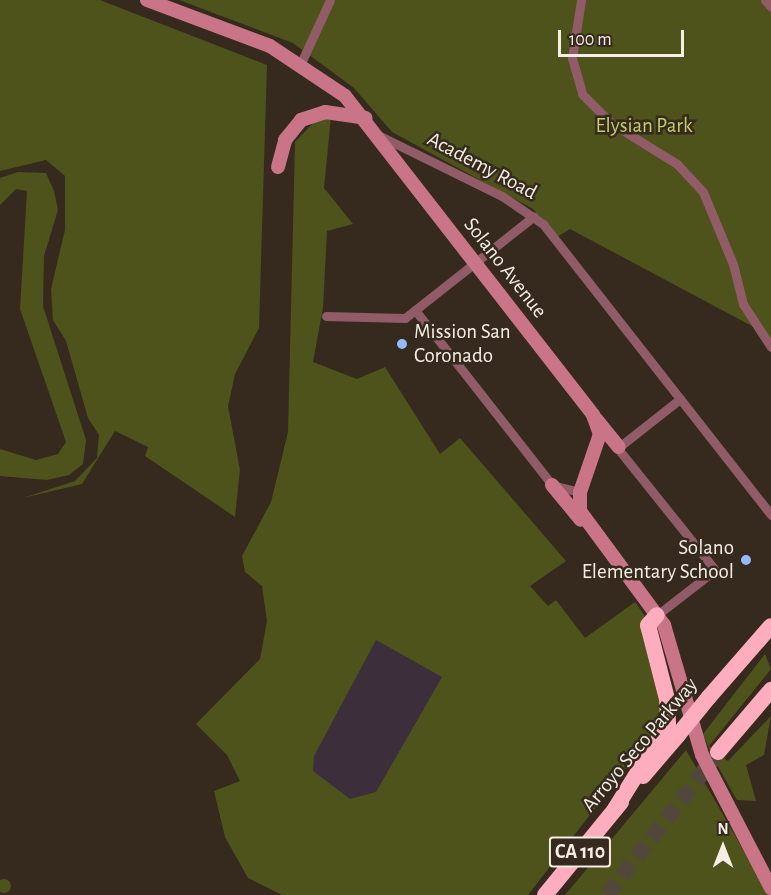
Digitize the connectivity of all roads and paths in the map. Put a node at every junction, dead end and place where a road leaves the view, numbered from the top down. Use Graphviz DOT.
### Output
graph roads {
  1 [pos="147,0"];
  2 [pos="330,0"];
  3 [pos="581,0"];
  4 [pos="765,0"];
  5 [pos="771,7"];
  6 [pos="301,63"];
  7 [pos="366,118"];
  8 [pos="378,135"];
  9 [pos="278,167"];
  10 [pos="534,216"];
  11 [pos="475,263"];
  12 [pos="415,310"];
  13 [pos="326,316"];
  14 [pos="771,347"];
  15 [pos="680,399"];
  16 [pos="597,428"];
  17 [pos="619,447"];
  18 [pos="552,485"];
  19 [pos="580,492"];
  20 [pos="771,515"];
  21 [pos="589,528"];
  22 [pos="657,615"];
  23 [pos="771,626"];
  24 [pos="771,690"];
  25 [pos="771,712"];
  26 [pos="734,733"];
  27 [pos="718,752"];
  28 [pos="615,809"];
  29 [pos="771,888"];
  30 [pos="544,895"];
  1 -- 6 [label="main road, Academy Road"];
  2 -- 6 [label="street"];
  3 -- 14 [label="street"];
  4 -- 5 [label="street"];
  6 -- 7 [label="main road, Academy Road"];
  7 -- 8 [label="main road, Academy Road"];
  7 -- 9 [label="main road"];
  8 -- 10 [label="street, Academy Road"];
  8 -- 11 [label="main road, Solano Avenue"];
  10 -- 11 [label="street"];
  10 -- 15 [label="street, Academy Road"];
  11 -- 12 [label="street"];
  11 -- 16 [label="main road, Solano Avenue"];
  12 -- 13 [label="street"];
  12 -- 18 [label="street"];
  15 -- 17 [label="street"];
  15 -- 20 [label="street, Academy Road"];
  16 -- 17 [label="main road, Solano Avenue"];
  16 -- 17 [label="street"];
  16 -- 19 [label="main road"];
  17 -- 22 [label="street"];
  18 -- 19 [label="street"];
  18 -- 21 [label="main road"];
  19 -- 21 [label="main road"];
  21 -- 22 [label="main road"];
  22 -- 28 [label="highway"];
  22 -- 29 [label="main road"];
  23 -- 28 [label="highway, Arroyo Seco Parkway / CA 110, bridge"];
  24 -- 26 [label="highway"];
  25 -- 26 [label="highway"];
  26 -- 27 [label="highway"];
  28 -- 30 [label="highway, Arroyo Seco Parkway / CA 110"];
}
